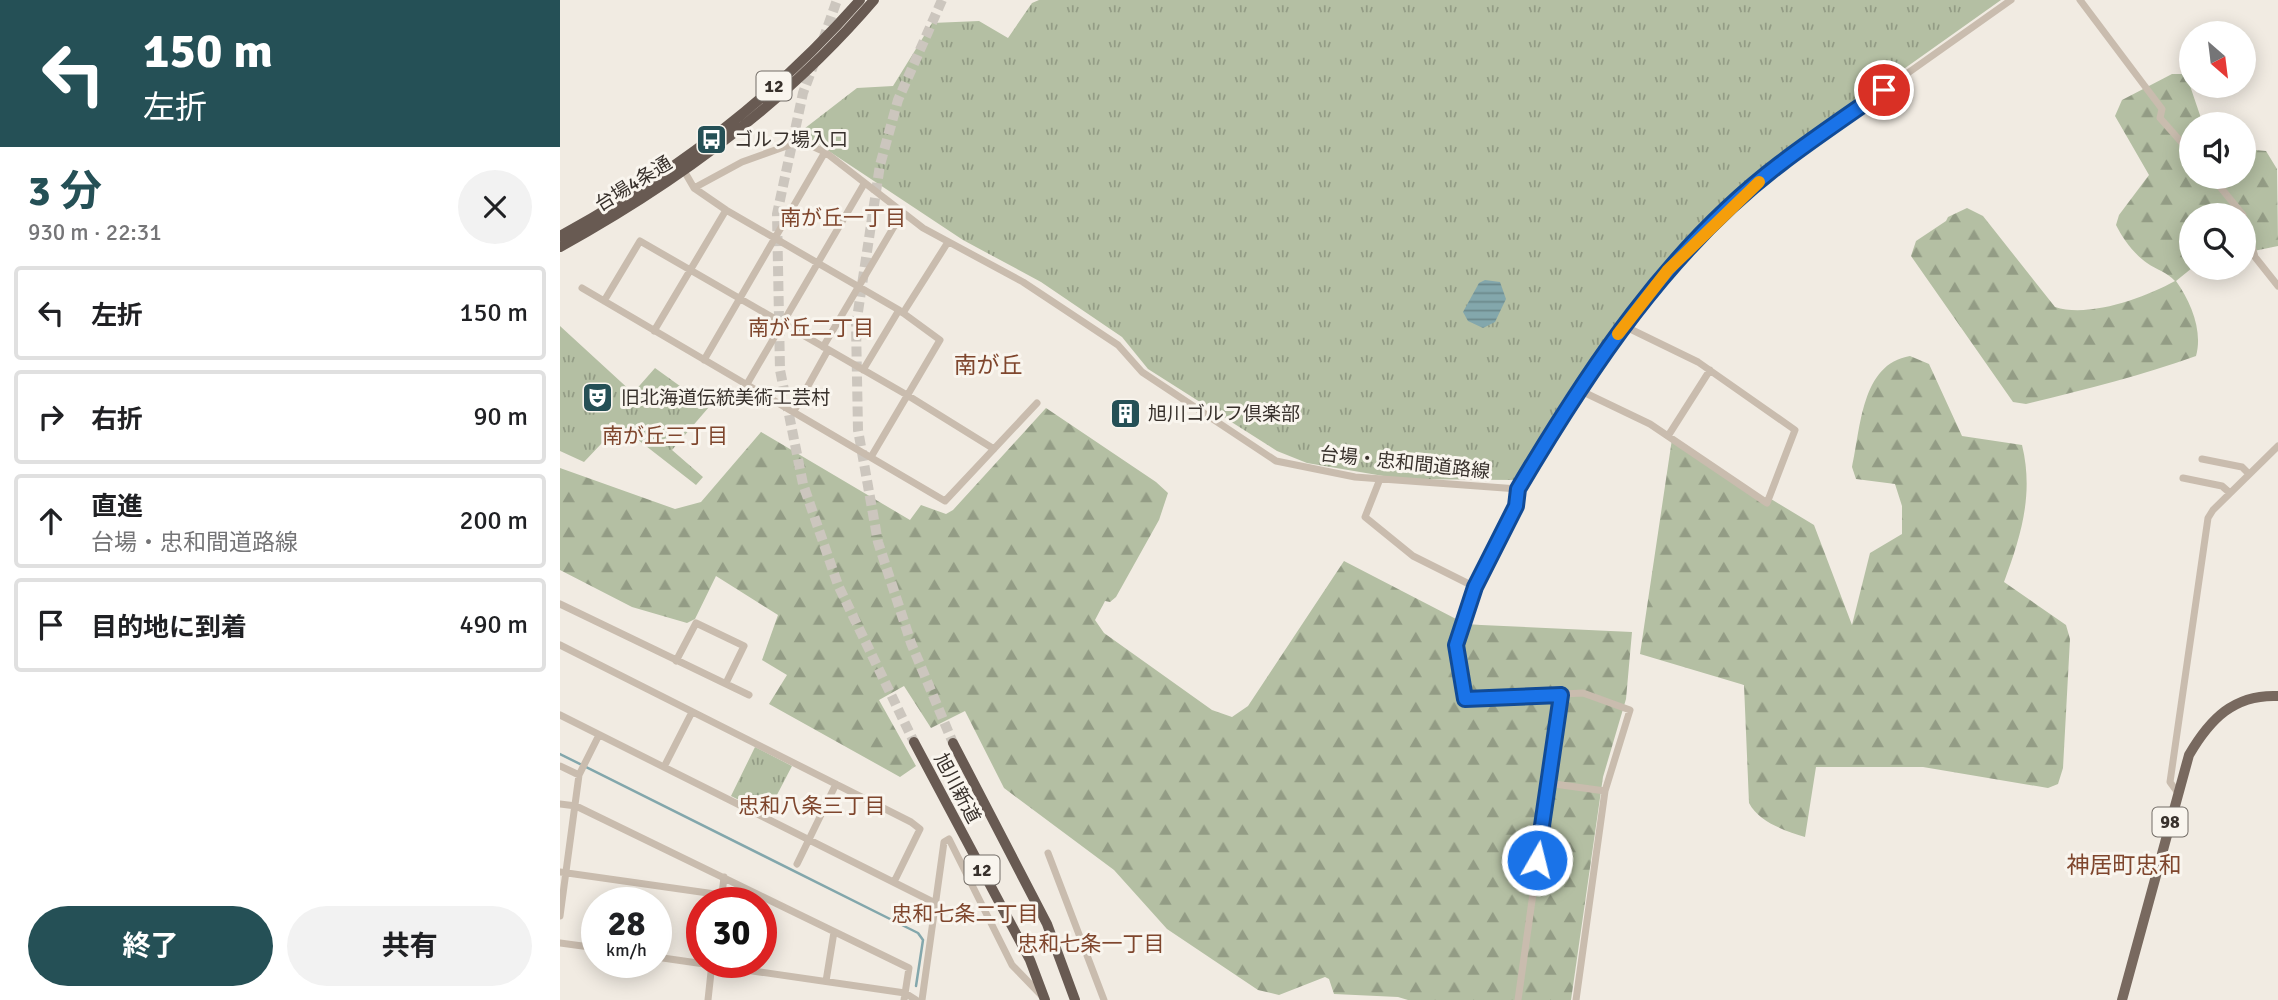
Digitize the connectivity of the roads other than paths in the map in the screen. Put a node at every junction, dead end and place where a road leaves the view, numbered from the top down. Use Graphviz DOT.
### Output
graph roads {
  1 [pos="860,0"];
  2 [pos="874,0"];
  3 [pos="2011,0"];
  4 [pos="2080,0"];
  5 [pos="2179,139"];
  6 [pos="825,152"];
  7 [pos="683,168"];
  8 [pos="864,184"];
  9 [pos="694,188"];
  10 [pos="2221,189"];
  11 [pos="2232,203"];
  12 [pos="726,210"];
  13 [pos="901,213"];
  14 [pos="560,236"];
  15 [pos="776,237"];
  16 [pos="948,242"];
  17 [pos="560,247"];
  18 [pos="2256,258"];
  19 [pos="817,262"];
  20 [pos="690,270"];
  21 [pos="859,286"];
  22 [pos="2278,286"];
  23 [pos="582,288"];
  24 [pos="740,298"];
  25 [pos="604,301"];
  26 [pos="901,311"];
  27 [pos="783,323"];
  28 [pos="1624,326"];
  29 [pos="654,331"];
  30 [pos="826,349"];
  31 [pos="704,360"];
  32 [pos="863,370"];
  33 [pos="1710,370"];
  34 [pos="747,384"];
  35 [pos="1577,389"];
  36 [pos="907,395"];
  37 [pos="1037,403"];
  38 [pos="793,411"];
  39 [pos="1668,436"];
  40 [pos="2278,446"];
  41 [pos="994,449"];
  42 [pos="871,457"];
  43 [pos="2202,459"];
  44 [pos="2249,474"];
  45 [pos="2183,478"];
  46 [pos="1380,479"];
  47 [pos="1518,489"];
  48 [pos="2230,493"];
  49 [pos="1475,587"];
  50 [pos="560,604"];
  51 [pos="560,645"];
  52 [pos="676,662"];
  53 [pos="726,683"];
  54 [pos="749,695"];
  55 [pos="1561,695"];
  56 [pos="2278,696"];
  57 [pos="692,712"];
  58 [pos="560,715"];
  59 [pos="600,735"];
  60 [pos="914,742"];
  61 [pos="953,743"];
  62 [pos="560,766"];
  63 [pos="664,767"];
  64 [pos="582,769"];
  65 [pos="1547,783"];
  66 [pos="836,784"];
  67 [pos="1605,791"];
  68 [pos="2178,793"];
  69 [pos="560,804"];
  70 [pos="576,806"];
  71 [pos="809,839"];
  72 [pos="1048,853"];
  73 [pos="797,864"];
  74 [pos="563,872"];
  75 [pos="724,877"];
  76 [pos="894,882"];
  77 [pos="723,887"];
  78 [pos="686,893"];
  79 [pos="935,903"];
  80 [pos="560,916"];
  81 [pos="834,932"];
  82 [pos="560,943"];
  83 [pos="581,946"];
  84 [pos="777,974"];
  85 [pos="710,978"];
  86 [pos="826,981"];
  87 [pos="904,996"];
  88 [pos="1045,999"];
  89 [pos="708,1000"];
  90 [pos="916,1000"];
  91 [pos="922,1000"];
  92 [pos="1075,1000"];
  93 [pos="1104,1000"];
  94 [pos="1518,1000"];
  95 [pos="1576,1000"];
  96 [pos="2122,1000"];
  1 -- 7 [label="highway, 台場4条通 / 12"];
  2 -- 7 [label="highway, 台場4条通 / 12"];
  3 -- 28 [label="street"];
  4 -- 5 [label="street"];
  6 -- 8 [label="street, 台場・忠和間道路線"];
  6 -- 9 [label="street"];
  6 -- 15 [label="street"];
  7 -- 9 [label="street"];
  7 -- 14 [label="highway, 台場4条通 / 12"];
  7 -- 17 [label="highway, 台場4条通 / 12"];
  8 -- 13 [label="street, 台場・忠和間道路線"];
  8 -- 19 [label="street"];
  9 -- 12 [label="street"];
  10 -- 11 [label="street"];
  12 -- 15 [label="street"];
  12 -- 20 [label="street"];
  13 -- 16 [label="street, 台場・忠和間道路線"];
  13 -- 21 [label="street"];
  15 -- 19 [label="street"];
  15 -- 24 [label="street"];
  16 -- 26 [label="street"];
  16 -- 46 [label="street, 台場・忠和間道路線"];
  18 -- 22 [label="street"];
  19 -- 21 [label="street"];
  19 -- 27 [label="street"];
  20 -- 24 [label="street"];
  20 -- 25 [label="street"];
  20 -- 29 [label="street"];
  21 -- 26 [label="street"];
  21 -- 30 [label="street"];
  23 -- 25 [label="street"];
  24 -- 27 [label="street"];
  24 -- 31 [label="street"];
  25 -- 29 [label="street"];
  26 -- 32 [label="street"];
  26 -- 36 [label="street"];
  27 -- 30 [label="street"];
  27 -- 34 [label="street"];
  28 -- 33 [label="street"];
  28 -- 35 [label="street"];
  29 -- 31 [label="street"];
  30 -- 32 [label="street"];
  30 -- 38 [label="street"];
  31 -- 34 [label="street"];
  32 -- 36 [label="street"];
  33 -- 39 [label="street"];
  33 -- 39 [label="street"];
  34 -- 38 [label="street"];
  35 -- 39 [label="street"];
  35 -- 47 [label="street"];
  36 -- 41 [label="street"];
  36 -- 42 [label="street"];
  37 -- 41 [label="street"];
  38 -- 42 [label="street"];
  40 -- 44 [label="street"];
  41 -- 42 [label="street"];
  43 -- 44 [label="street"];
  44 -- 48 [label="street"];
  45 -- 48 [label="street"];
  46 -- 47 [label="street, 台場・忠和間道路線"];
  46 -- 49 [label="street"];
  47 -- 49 [label="street"];
  48 -- 68 [label="street"];
  49 -- 55 [label="street"];
  50 -- 52 [label="street"];
  51 -- 57 [label="street"];
  52 -- 53 [label="street"];
  52 -- 53 [label="street"];
  53 -- 54 [label="street"];
  55 -- 65 [label="street"];
  55 -- 67 [label="street"];
  56 -- 68 [label="main road, 98"];
  57 -- 63 [label="street"];
  57 -- 66 [label="street"];
  58 -- 59 [label="street"];
  59 -- 63 [label="street"];
  59 -- 64 [label="street"];
  60 -- 88 [label="highway, 旭川新道 / 12"];
  61 -- 92 [label="highway, 旭川新道 / 12"];
  62 -- 64 [label="street"];
  63 -- 71 [label="street"];
  64 -- 70 [label="street"];
  65 -- 67 [label="street"];
  65 -- 94 [label="street"];
  66 -- 71 [label="street"];
  66 -- 76 [label="street"];
  67 -- 95 [label="street"];
  68 -- 96 [label="main road, 98"];
  69 -- 70 [label="street"];
  70 -- 74 [label="street"];
  70 -- 75 [label="street"];
  71 -- 73 [label="street"];
  71 -- 76 [label="street"];
  72 -- 93 [label="street"];
  74 -- 78 [label="street"];
  74 -- 80 [label="street"];
  75 -- 77 [label="street"];
  75 -- 81 [label="street"];
  76 -- 79 [label="street"];
  79 -- 88 [label="street"];
  79 -- 91 [label="street"];
  81 -- 86 [label="street"];
  81 -- 87 [label="street"];
  82 -- 83 [label="street"];
  84 -- 86 [label="street"];
  85 -- 89 [label="street"];
  86 -- 87 [label="street"];
  87 -- 90 [label="street"];
}
